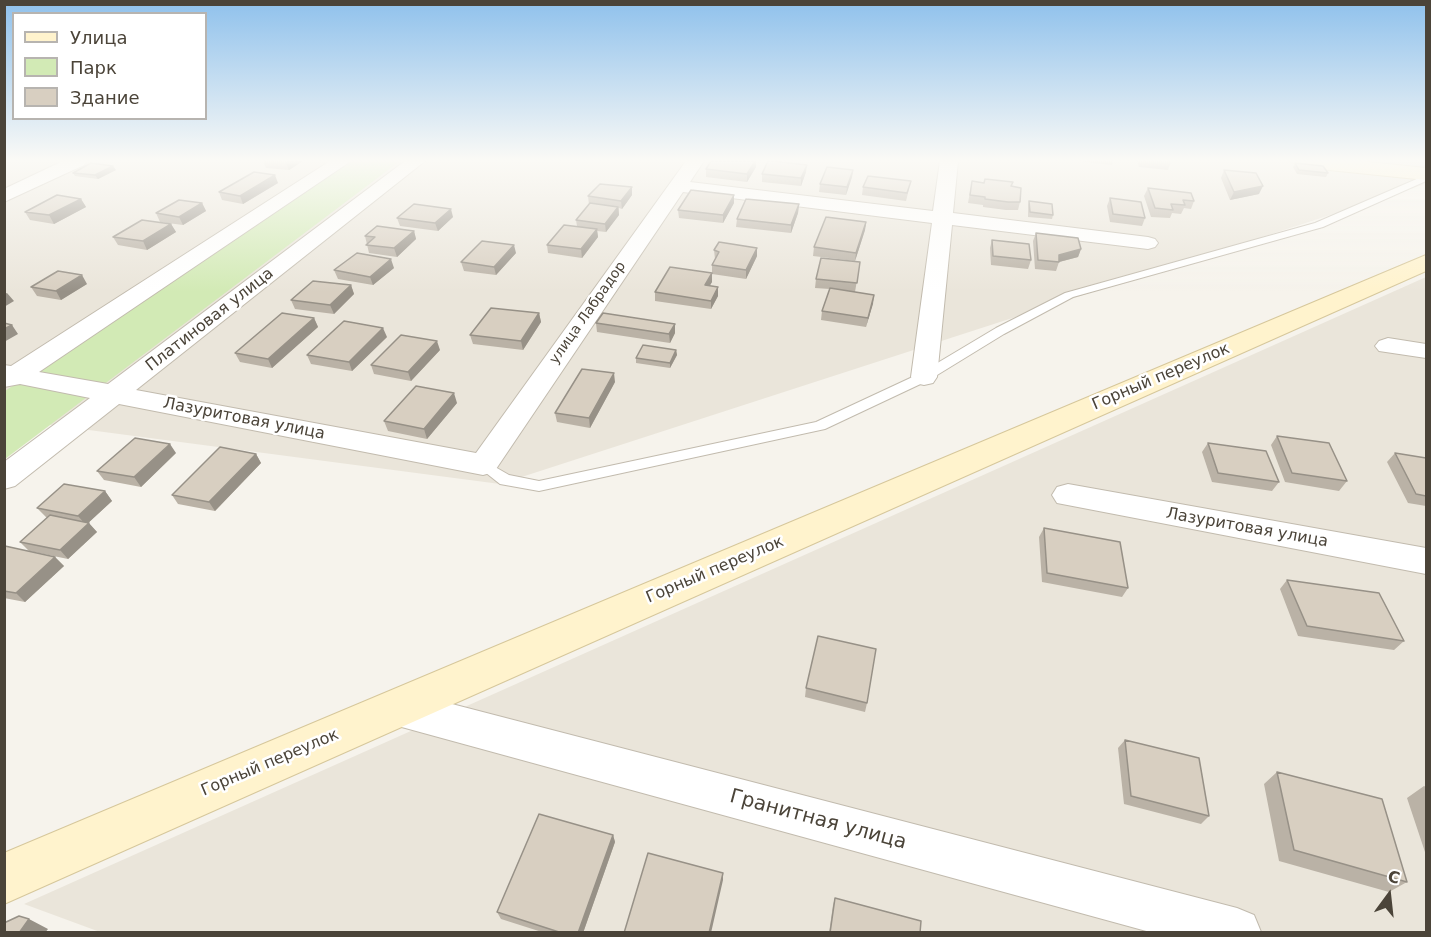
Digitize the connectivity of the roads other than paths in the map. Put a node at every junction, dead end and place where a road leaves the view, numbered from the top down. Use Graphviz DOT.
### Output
graph roads {
  1 [pos="274,205"];
  2 [pos="359,205"];
  3 [pos="665,205"];
  4 [pos="828,205"];
  5 [pos="943,205"];
  6 [pos="1363,205"];
  7 [pos="942,219"];
  8 [pos="1148,243"];
  9 [pos="1426,262"];
  10 [pos="1388,346"];
  11 [pos="1426,351"];
  12 [pos="8,377"];
  13 [pos="924,377"];
  14 [pos="114,394"];
  15 [pos="483,465"];
  16 [pos="4,478"];
  17 [pos="1068,495"];
  18 [pos="1426,561"];
  19 [pos="398,708"];
  20 [pos="4,879"];
  21 [pos="1238,933"];
  1 -- 12 [label="street"];
  2 -- 14 [label="street, Платиновая улица"];
  3 -- 15 [label="street, улица Лабрадор"];
  4 -- 7 [label="street"];
  5 -- 7 [label="street"];
  6 -- 13 [label="lane"];
  7 -- 8 [label="street"];
  7 -- 13 [label="street"];
  9 -- 19 [label="street, Горный переулок"];
  10 -- 11 [label="street"];
  12 -- 14 [label="street, Лазуритовая улица"];
  13 -- 15 [label="lane"];
  14 -- 15 [label="street, Лазуритовая улица"];
  14 -- 16 [label="street, Платиновая улица"];
  17 -- 18 [label="street, Лазуритовая улица"];
  19 -- 20 [label="street, Горный переулок"];
  19 -- 21 [label="street, Гранитная улица"];
}
